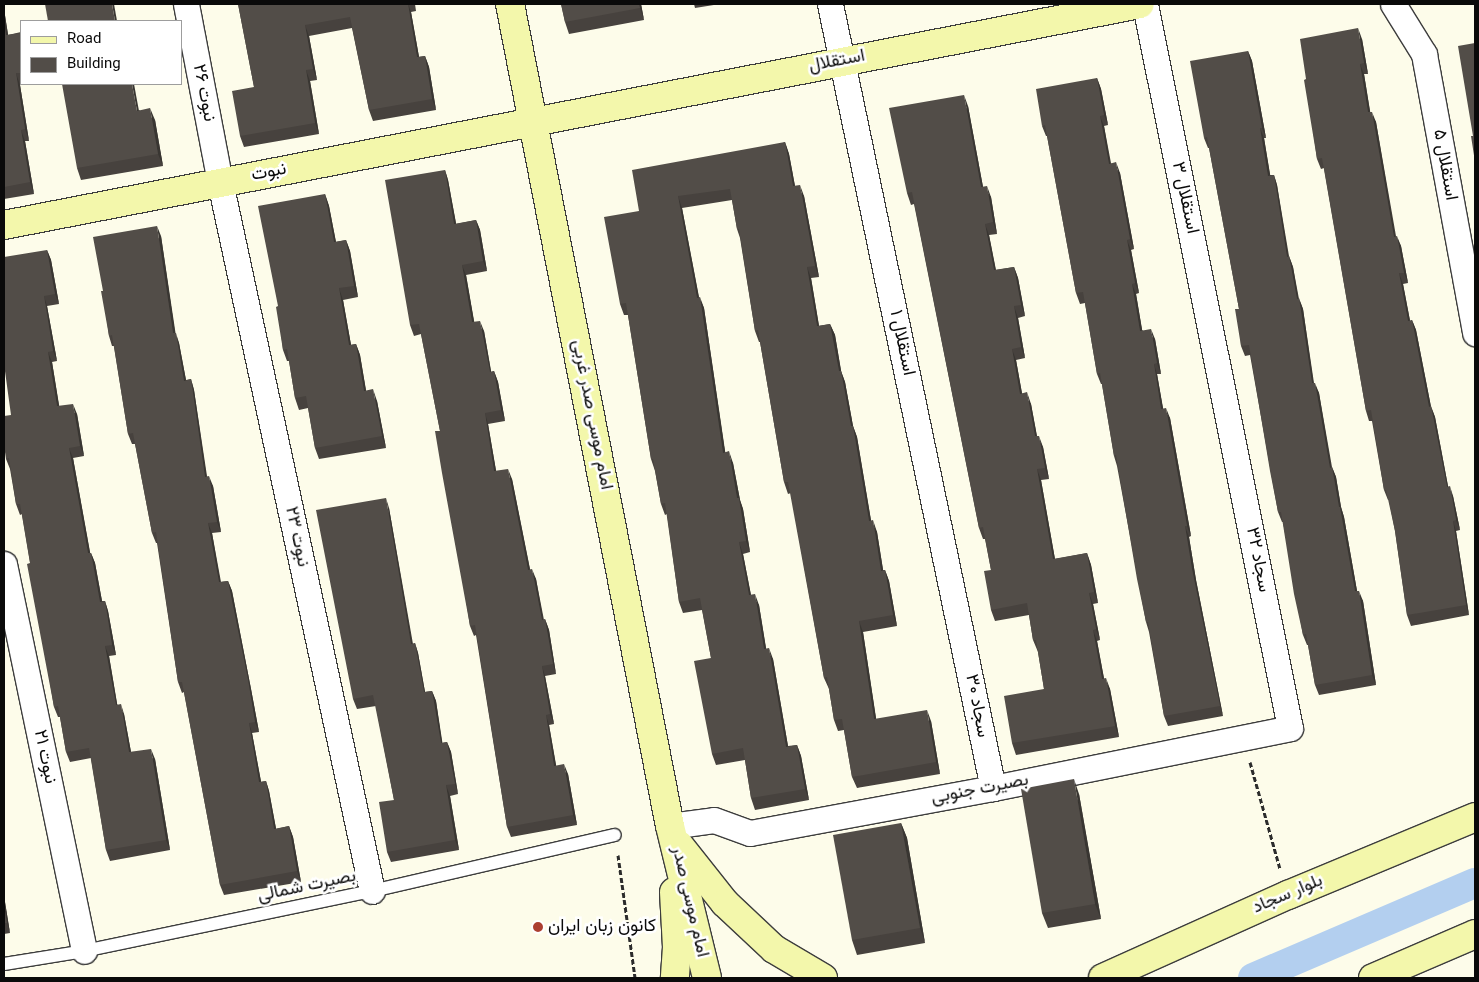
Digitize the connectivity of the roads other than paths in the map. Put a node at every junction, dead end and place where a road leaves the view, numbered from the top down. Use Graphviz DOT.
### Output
graph roads {
  1 [pos="186,4"];
  2 [pos="510,4"];
  3 [pos="830,4"];
  4 [pos="1140,4"];
  5 [pos="1145,4"];
  6 [pos="1393,4"];
  7 [pos="1106,7"];
  8 [pos="842,61"];
  9 [pos="533,120"];
  10 [pos="220,182"];
  11 [pos="4,225"];
  12 [pos="1475,333"];
  13 [pos="1224,392"];
  14 [pos="4,564"];
  15 [pos="960,624"];
  16 [pos="1290,728"];
  17 [pos="993,788"];
  18 [pos="1475,817"];
  19 [pos="672,832"];
  20 [pos="615,835"];
  21 [pos="372,891"];
  22 [pos="1475,934"];
  23 [pos="84,951"];
  24 [pos="4,964"];
  25 [pos="674,978"];
  26 [pos="707,978"];
  27 [pos="823,978"];
  28 [pos="1103,978"];
  29 [pos="1373,978"];
  1 -- 10 [label="street, نبوت ۲۶"];
  2 -- 9 [label="street, امام موسی صدر غربی"];
  3 -- 8 [label="street, استقلال ۱"];
  4 -- 7 [label="street, استقلال"];
  5 -- 13 [label="street, استقلال ۳"];
  6 -- 12 [label="street, استقلال ۵"];
  7 -- 8 [label="street, استقلال"];
  8 -- 9 [label="street, استقلال"];
  8 -- 15 [label="street, استقلال ۱"];
  9 -- 10 [label="street, نبوت"];
  9 -- 19 [label="street, امام موسی صدر غربی"];
  10 -- 11 [label="street, نبوت"];
  10 -- 21 [label="street, نبوت ۲۳"];
  13 -- 16 [label="street, سجاد ۳۲"];
  14 -- 23 [label="street, نبوت ۲۱"];
  15 -- 17 [label="street, سجاد ۳۰"];
  16 -- 17 [label="street, بصیرت جنوبی"];
  17 -- 19 [label="street, بصیرت جنوبی"];
  18 -- 28 [label="street, بلوار سجاد"];
  19 -- 25 [label="street"];
  19 -- 26 [label="street, امام موسی صدر"];
  19 -- 27 [label="street"];
  20 -- 21 [label="lane, بصیرت شمالی"];
  21 -- 23 [label="lane, بصیرت شمالی"];
  22 -- 29 [label="street"];
  23 -- 24 [label="lane, بصیرت شمالی"];
}
